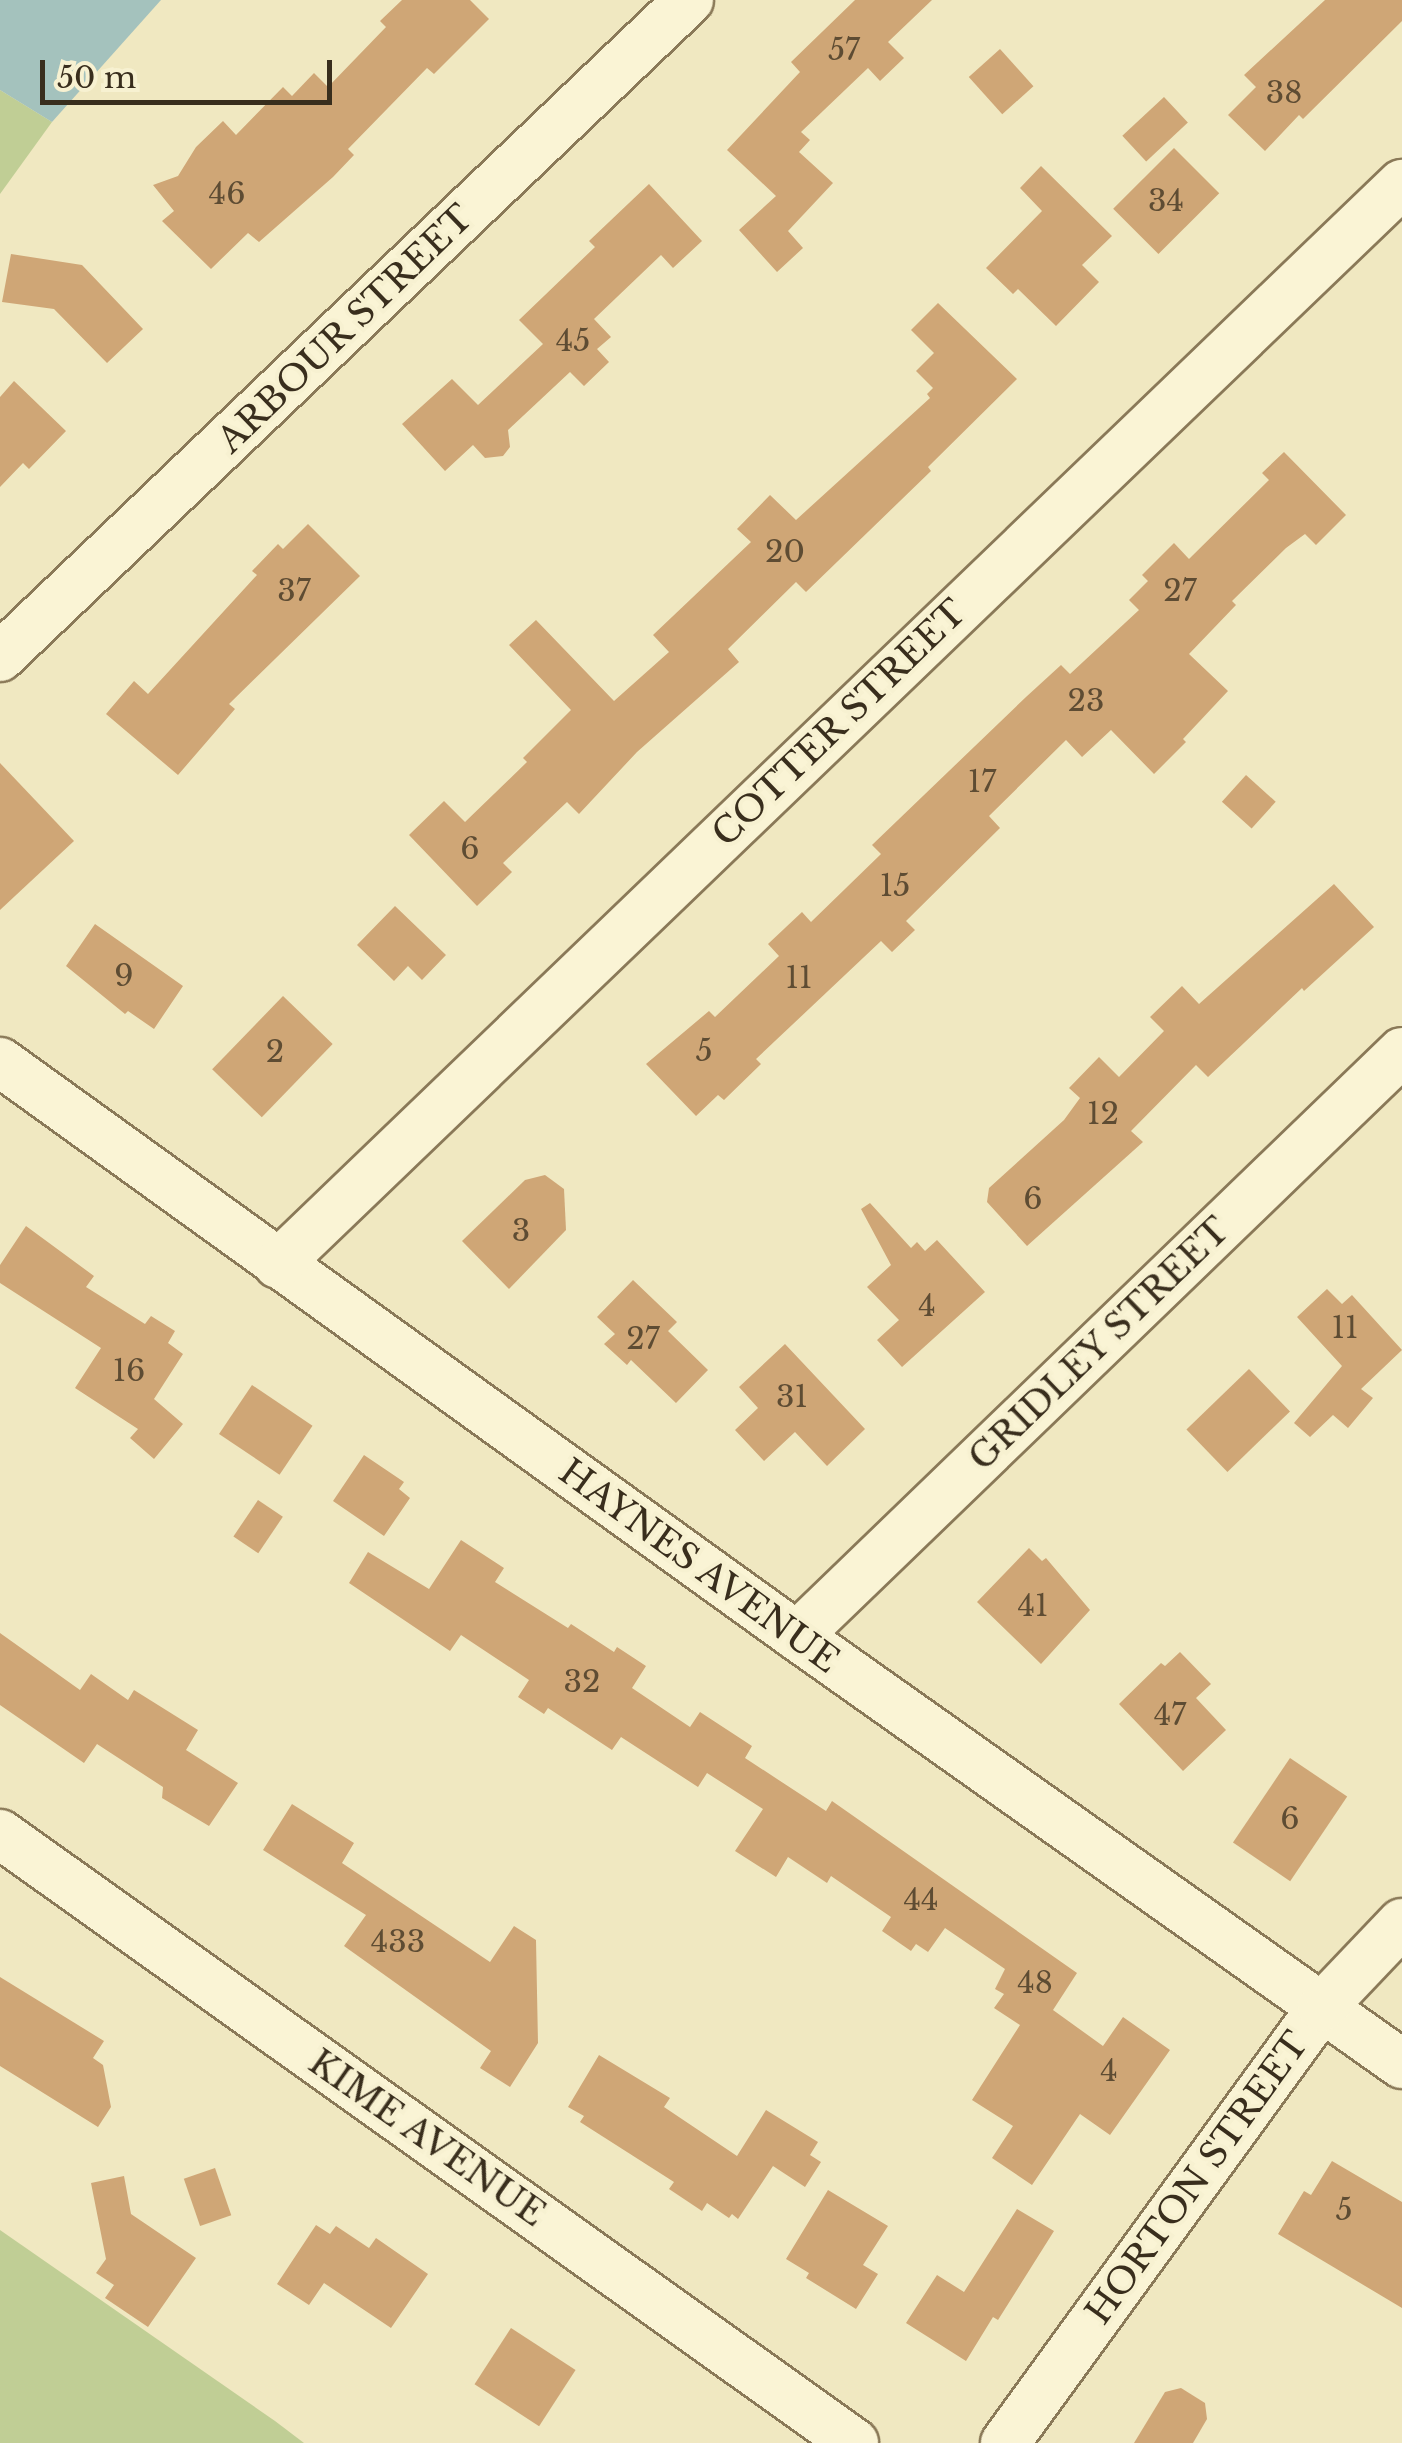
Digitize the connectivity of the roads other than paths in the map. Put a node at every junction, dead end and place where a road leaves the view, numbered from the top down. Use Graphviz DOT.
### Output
graph roads {
  1 [pos="689,0"];
  2 [pos="1402,184"];
  3 [pos="0,658"];
  4 [pos="1402,1052"];
  5 [pos="0,1062"];
  6 [pos="278,1264"];
  7 [pos="797,1636"];
  8 [pos="0,1834"];
  9 [pos="1402,1923"];
  10 [pos="1322,2007"];
  11 [pos="1402,2064"];
  12 [pos="854,2443"];
  13 [pos="1005,2443"];
  1 -- 3 [label="street, ARBOUR STREET"];
  2 -- 6 [label="street, COTTER STREET"];
  4 -- 7 [label="street, GRIDLEY STREET"];
  5 -- 6 [label="street, HAYNES AVENUE"];
  6 -- 7 [label="street, HAYNES AVENUE"];
  7 -- 10 [label="street, HAYNES AVENUE"];
  8 -- 12 [label="street, KIME AVENUE"];
  9 -- 10 [label="street, HORTON STREET"];
  10 -- 11 [label="street, HAYNES AVENUE"];
  10 -- 13 [label="street, HORTON STREET"];
}
